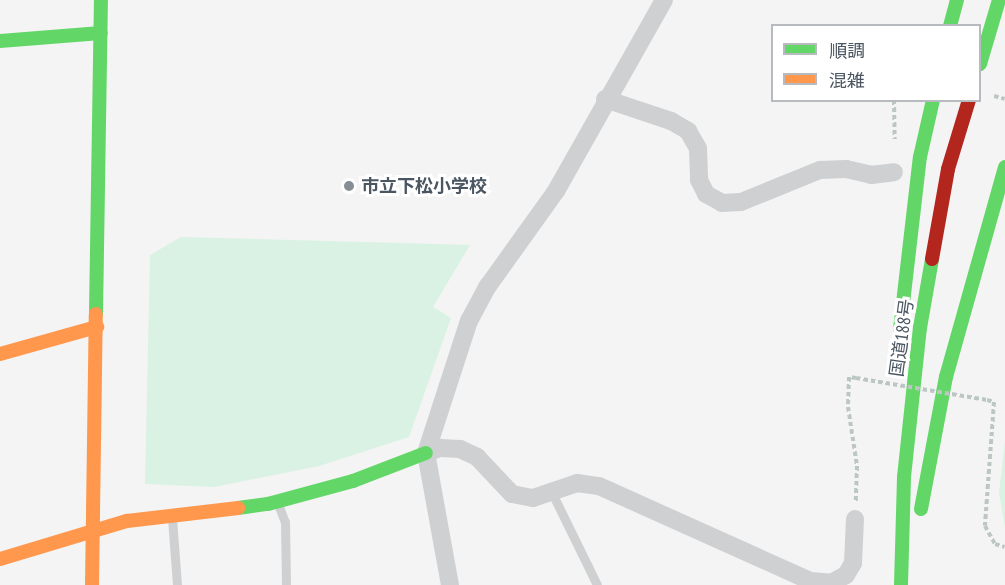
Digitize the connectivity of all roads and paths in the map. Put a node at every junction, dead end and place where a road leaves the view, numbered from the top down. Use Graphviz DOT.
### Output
graph roads {
  1 [pos="101,0"];
  2 [pos="664,0"];
  3 [pos="957,0"];
  4 [pos="999,0"];
  5 [pos="951,24"];
  6 [pos="101,33"];
  7 [pos="0,41"];
  8 [pos="981,61"];
  9 [pos="605,99"];
  10 [pos="894,102"];
  11 [pos="933,102"];
  12 [pos="968,102"];
  13 [pos="1005,167"];
  14 [pos="894,172"];
  15 [pos="97,327"];
  16 [pos="901,342"];
  17 [pos="0,354"];
  18 [pos="901,365"];
  19 [pos="426,453"];
  20 [pos="904,477"];
  21 [pos="552,493"];
  22 [pos="277,501"];
  23 [pos="172,516"];
  24 [pos="855,519"];
  25 [pos="93,529"];
  26 [pos="1005,547"];
  27 [pos="0,558"];
  28 [pos="92,585"];
  29 [pos="177,585"];
  30 [pos="286,585"];
  31 [pos="450,585"];
  32 [pos="597,585"];
  33 [pos="901,585"];
  34 [pos="914,585"];
  1 -- 6 [label="main road"];
  2 -- 9 [label="street"];
  3 -- 5 [label="main road"];
  4 -- 8 [label="main road"];
  6 -- 7 [label="main road"];
  6 -- 15 [label="main road"];
  9 -- 14 [label="street"];
  9 -- 19 [label="street"];
  10 -- 14 [label="path"];
  11 -- 16 [label="main road"];
  12 -- 20 [label="main road, 国道188号"];
  13 -- 34 [label="main road"];
  15 -- 17 [label="main road"];
  15 -- 25 [label="main road"];
  18 -- 20 [label="main road"];
  19 -- 21 [label="street"];
  19 -- 22 [label="main road"];
  19 -- 31 [label="street"];
  20 -- 33 [label="main road, 国道188号"];
  21 -- 24 [label="street"];
  21 -- 32 [label="lane"];
  22 -- 23 [label="main road"];
  22 -- 30 [label="lane"];
  23 -- 25 [label="main road"];
  23 -- 29 [label="lane"];
  24 -- 26 [label="path, bridge"];
  25 -- 27 [label="main road"];
  25 -- 28 [label="main road"];
}
